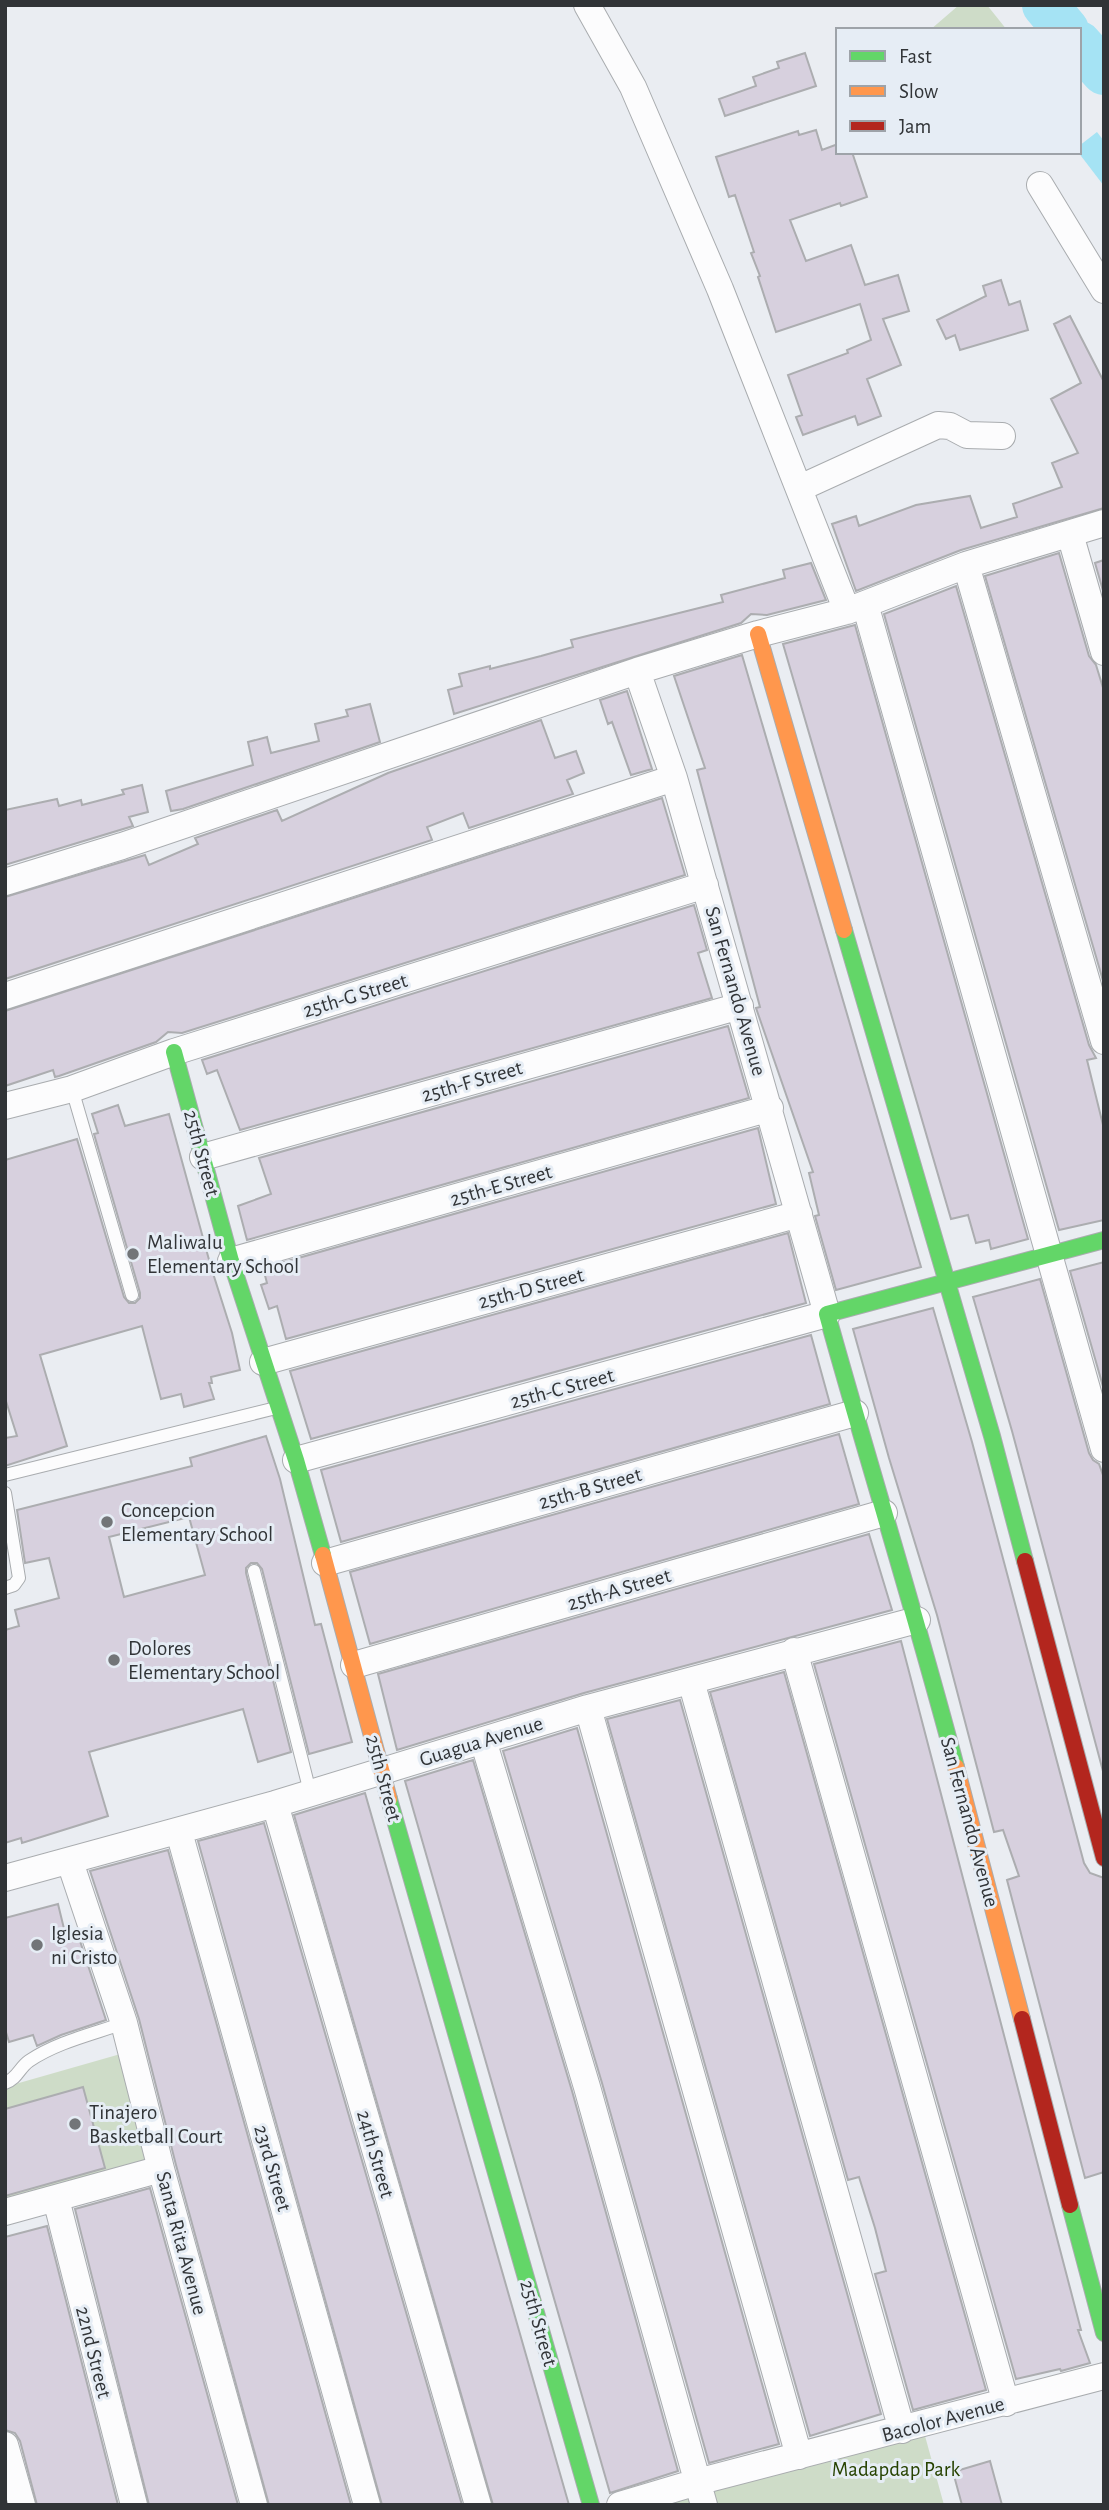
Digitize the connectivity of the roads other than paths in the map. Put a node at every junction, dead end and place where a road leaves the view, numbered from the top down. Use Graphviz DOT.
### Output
graph roads {
  1 [pos="587,5"];
  2 [pos="1040,185"];
  3 [pos="1104,290"];
  4 [pos="1002,436"];
  5 [pos="800,488"];
  6 [pos="1104,523"];
  7 [pos="1070,534"];
  8 [pos="966,565"];
  9 [pos="856,607"];
  10 [pos="758,634"];
  11 [pos="1104,652"];
  12 [pos="636,671"];
  13 [pos="674,778"];
  14 [pos="5,882"];
  15 [pos="705,885"];
  16 [pos="5,996"];
  17 [pos="740,1006"];
  18 [pos="1104,1041"];
  19 [pos="174,1052"];
  20 [pos="72,1089"];
  21 [pos="5,1106"];
  22 [pos="770,1108"];
  23 [pos="203,1157"];
  24 [pos="799,1214"];
  25 [pos="1104,1240"];
  26 [pos="1049,1254"];
  27 [pos="231,1261"];
  28 [pos="946,1281"];
  29 [pos="132,1295"];
  30 [pos="827,1314"];
  31 [pos="263,1362"];
  32 [pos="1092,1364"];
  33 [pos="280,1407"];
  34 [pos="855,1413"];
  35 [pos="1104,1449"];
  36 [pos="296,1460"];
  37 [pos="5,1475"];
  38 [pos="5,1493"];
  39 [pos="884,1513"];
  40 [pos="325,1563"];
  41 [pos="254,1571"];
  42 [pos="5,1588"];
  43 [pos="917,1620"];
  44 [pos="794,1651"];
  45 [pos="354,1665"];
  46 [pos="691,1681"];
  47 [pos="588,1708"];
  48 [pos="483,1740"];
  49 [pos="381,1772"];
  50 [pos="310,1792"];
  51 [pos="275,1804"];
  52 [pos="179,1832"];
  53 [pos="1104,1858"];
  54 [pos="70,1862"];
  55 [pos="5,1878"];
  56 [pos="124,2023"];
  57 [pos="5,2083"];
  58 [pos="161,2169"];
  59 [pos="56,2199"];
  60 [pos="5,2212"];
  61 [pos="1104,2333"];
  62 [pos="1104,2376"];
  63 [pos="1006,2403"];
  64 [pos="902,2430"];
  65 [pos="5,2445"];
  66 [pos="799,2456"];
  67 [pos="700,2494"];
  68 [pos="22,2505"];
  69 [pos="134,2505"];
  70 [pos="254,2505"];
  71 [pos="367,2505"];
  72 [pos="478,2505"];
  73 [pos="591,2505"];
  74 [pos="620,2505"];
  1 -- 5 [label="street"];
  2 -- 3 [label="street"];
  4 -- 5 [label="street"];
  5 -- 9 [label="street"];
  6 -- 7 [label="street"];
  7 -- 8 [label="street"];
  7 -- 11 [label="street"];
  8 -- 9 [label="street"];
  8 -- 18 [label="street"];
  9 -- 10 [label="street"];
  9 -- 26 [label="street"];
  10 -- 12 [label="street"];
  10 -- 28 [label="street"];
  12 -- 13 [label="street, San Fernando Avenue"];
  12 -- 14 [label="street"];
  13 -- 15 [label="street, San Fernando Avenue"];
  13 -- 16 [label="street"];
  15 -- 17 [label="street, San Fernando Avenue"];
  15 -- 19 [label="street, 25th-G Street"];
  17 -- 22 [label="street, San Fernando Avenue"];
  17 -- 23 [label="street, 25th-F Street"];
  19 -- 20 [label="street, 25th-G Street"];
  19 -- 23 [label="street, 25th Street"];
  20 -- 21 [label="street, 25th-G Street"];
  20 -- 29 [label="lane"];
  22 -- 24 [label="street, San Fernando Avenue"];
  22 -- 27 [label="street, 25th-E Street"];
  23 -- 27 [label="street, 25th Street"];
  24 -- 30 [label="street, San Fernando Avenue"];
  24 -- 31 [label="street, 25th-D Street"];
  25 -- 26 [label="street"];
  26 -- 28 [label="street"];
  26 -- 32 [label="street"];
  27 -- 31 [label="street, 25th Street"];
  28 -- 30 [label="street"];
  28 -- 53 [label="street"];
  30 -- 34 [label="street, San Fernando Avenue"];
  30 -- 36 [label="street, 25th-C Street"];
  31 -- 33 [label="street, 25th Street"];
  32 -- 35 [label="street"];
  33 -- 36 [label="street, 25th Street"];
  33 -- 37 [label="lane"];
  34 -- 39 [label="street, San Fernando Avenue"];
  34 -- 40 [label="street, 25th-B Street"];
  36 -- 40 [label="street, 25th Street"];
  38 -- 42 [label="lane"];
  39 -- 43 [label="street, San Fernando Avenue"];
  39 -- 45 [label="street, 25th-A Street"];
  40 -- 45 [label="street, 25th Street"];
  41 -- 50 [label="lane"];
  43 -- 44 [label="street, Guagua Avenue"];
  43 -- 61 [label="street, San Fernando Avenue"];
  44 -- 46 [label="street, Guagua Avenue"];
  44 -- 63 [label="street"];
  45 -- 49 [label="street, 25th Street"];
  46 -- 47 [label="street, Guagua Avenue"];
  46 -- 64 [label="street"];
  47 -- 48 [label="street, Guagua Avenue"];
  47 -- 66 [label="street"];
  48 -- 49 [label="street, Guagua Avenue"];
  48 -- 67 [label="street"];
  49 -- 50 [label="street, Guagua Avenue"];
  49 -- 73 [label="street, 25th Street"];
  50 -- 51 [label="street, Guagua Avenue"];
  51 -- 52 [label="street, Guagua Avenue"];
  51 -- 72 [label="street, 24th Street"];
  52 -- 54 [label="street, Guagua Avenue"];
  52 -- 71 [label="street, 23rd Street"];
  54 -- 55 [label="street, Guagua Avenue"];
  54 -- 56 [label="street, Santa Rita Avenue"];
  56 -- 57 [label="lane"];
  56 -- 58 [label="street, Santa Rita Avenue"];
  58 -- 59 [label="street"];
  58 -- 70 [label="street, Santa Rita Avenue"];
  59 -- 60 [label="street"];
  59 -- 69 [label="street, 22nd Street"];
  62 -- 63 [label="street, Bacolor Avenue"];
  63 -- 64 [label="street, Bacolor Avenue"];
  64 -- 66 [label="street, Bacolor Avenue"];
  65 -- 68 [label="street"];
  66 -- 67 [label="street, Bacolor Avenue"];
  67 -- 74 [label="street, Bacolor Avenue"];
}
